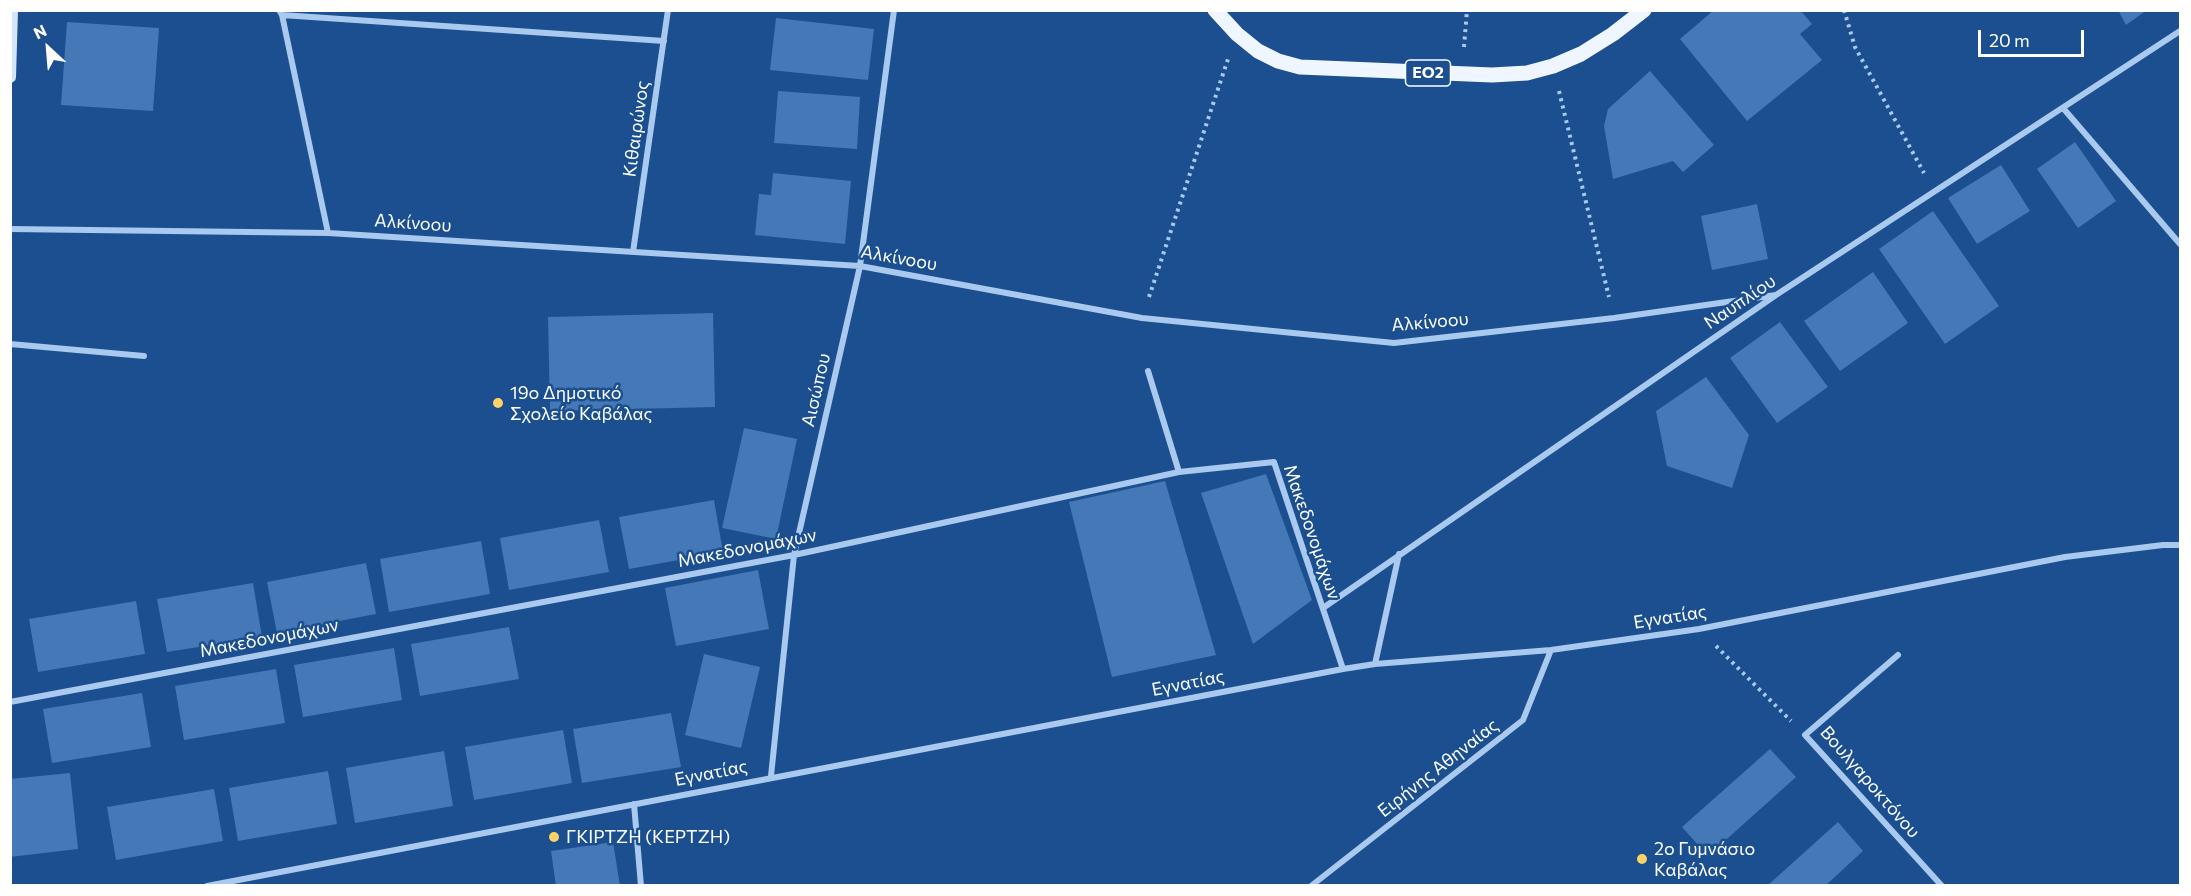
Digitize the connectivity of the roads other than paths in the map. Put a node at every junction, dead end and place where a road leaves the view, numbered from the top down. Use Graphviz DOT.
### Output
graph roads {
  1 [pos="12,10"];
  2 [pos="668,10"];
  3 [pos="894,10"];
  4 [pos="1215,10"];
  5 [pos="1644,10"];
  6 [pos="281,13"];
  7 [pos="2181,32"];
  8 [pos="664,41"];
  9 [pos="10,77"];
  10 [pos="2063,108"];
  11 [pos="10,229"];
  12 [pos="328,233"];
  13 [pos="2181,244"];
  14 [pos="633,252"];
  15 [pos="860,266"];
  16 [pos="1776,295"];
  17 [pos="10,344"];
  18 [pos="144,356"];
  19 [pos="1148,371"];
  20 [pos="1179,472"];
  21 [pos="2181,545"];
  22 [pos="1399,554"];
  23 [pos="794,555"];
  24 [pos="1323,608"];
  25 [pos="1551,650"];
  26 [pos="1898,655"];
  27 [pos="1375,663"];
  28 [pos="1343,669"];
  29 [pos="10,702"];
  30 [pos="771,776"];
  31 [pos="634,804"];
  32 [pos="207,885"];
  33 [pos="641,885"];
  34 [pos="1311,885"];
  35 [pos="1942,885"];
  1 -- 9 [label="street"];
  2 -- 8 [label="street, Κιθαιρώνος"];
  3 -- 15 [label="street, Αισώπου"];
  4 -- 5 [label="main road, ΕΟ2"];
  6 -- 8 [label="street"];
  6 -- 12 [label="street"];
  7 -- 10 [label="street, Ναυπλίου"];
  8 -- 14 [label="street, Κιθαιρώνος"];
  10 -- 13 [label="street"];
  10 -- 16 [label="street, Ναυπλίου"];
  11 -- 12 [label="street, Αλκίνοου"];
  12 -- 14 [label="street, Αλκίνοου"];
  14 -- 15 [label="street, Αλκίνοου"];
  15 -- 16 [label="street, Αλκίνοου"];
  15 -- 23 [label="street, Αισώπου"];
  16 -- 22 [label="street, Ναυπλίου"];
  17 -- 18 [label="street"];
  19 -- 20 [label="street"];
  20 -- 23 [label="street, Μακεδονομάχων"];
  20 -- 24 [label="street, Μακεδονομάχων"];
  21 -- 25 [label="street, Εγνατίας"];
  22 -- 24 [label="street, Ναυπλίου"];
  22 -- 27 [label="street"];
  23 -- 29 [label="street, Μακεδονομάχων"];
  23 -- 30 [label="street, Αισώπου"];
  24 -- 28 [label="street, Μακεδονομάχων"];
  25 -- 27 [label="street, Εγνατίας"];
  25 -- 34 [label="street, Ειρήνης Αθηναίας"];
  26 -- 35 [label="street, Βουλγαροκτόνου"];
  27 -- 28 [label="street, Εγνατίας"];
  28 -- 30 [label="street, Εγνατίας"];
  30 -- 31 [label="street, Εγνατίας"];
  31 -- 32 [label="street, Εγνατίας"];
  31 -- 33 [label="street"];
}
